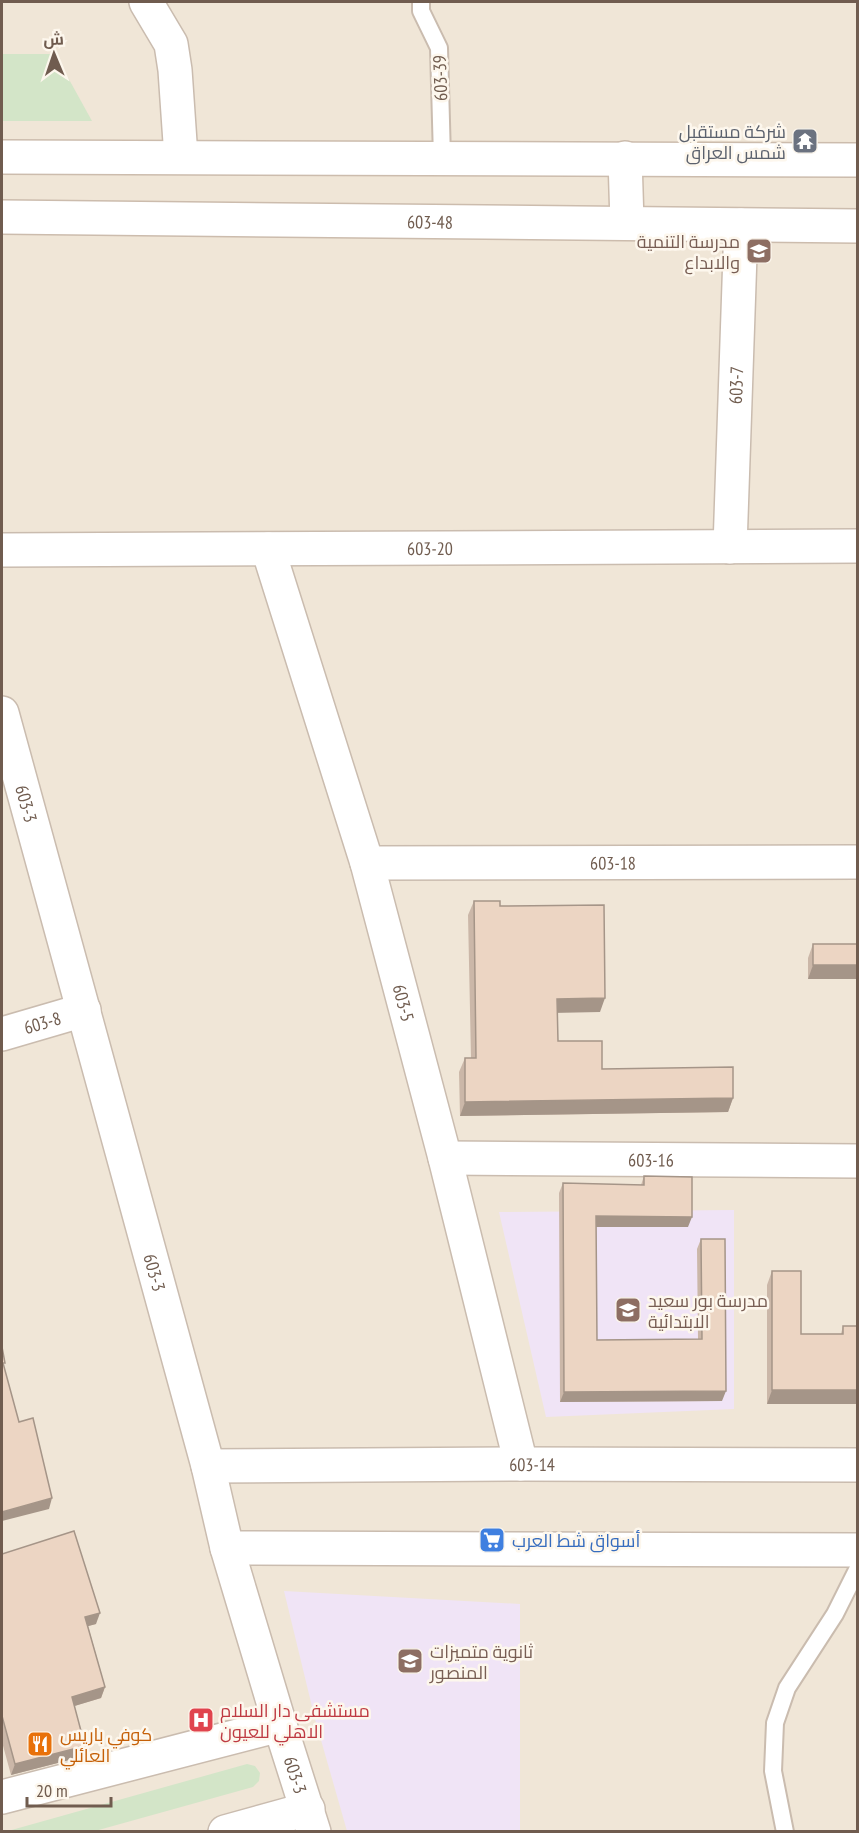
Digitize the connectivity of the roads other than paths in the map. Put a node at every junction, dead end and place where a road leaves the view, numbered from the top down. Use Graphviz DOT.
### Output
graph roads {
  1 [pos="146,2"];
  2 [pos="421,2"];
  3 [pos="2,157"];
  4 [pos="181,157"];
  5 [pos="442,158"];
  6 [pos="626,159"];
  7 [pos="858,160"];
  8 [pos="2,217"];
  9 [pos="627,224"];
  10 [pos="741,225"];
  11 [pos="858,226"];
  12 [pos="858,546"];
  13 [pos="730,547"];
  14 [pos="268,549"];
  15 [pos="2,550"];
  16 [pos="2,713"];
  17 [pos="858,862"];
  18 [pos="367,863"];
  19 [pos="84,1010"];
  20 [pos="2,1034"];
  21 [pos="445,1158"];
  22 [pos="858,1161"];
  23 [pos="521,1464"];
  24 [pos="858,1465"];
  25 [pos="208,1466"];
  26 [pos="227,1548"];
  27 [pos="858,1550"];
  28 [pos="858,1568"];
  29 [pos="280,1725"];
  30 [pos="2,1797"];
  31 [pos="311,1820"];
  32 [pos="225,1832"];
  33 [pos="785,1832"];
  1 -- 4 [label="street"];
  2 -- 5 [label="lane, 603-39"];
  3 -- 4 [label="street"];
  4 -- 5 [label="street"];
  5 -- 6 [label="street"];
  6 -- 7 [label="street"];
  6 -- 9 [label="street"];
  8 -- 9 [label="street, 603-48"];
  9 -- 10 [label="street, 603-48"];
  10 -- 11 [label="street, 603-48"];
  10 -- 13 [label="street, 603-7"];
  12 -- 13 [label="street, 603-20"];
  13 -- 14 [label="street, 603-20"];
  14 -- 15 [label="street, 603-20"];
  14 -- 18 [label="street, 603-5"];
  16 -- 19 [label="street, 603-3"];
  17 -- 18 [label="street, 603-18"];
  18 -- 21 [label="street, 603-5"];
  19 -- 20 [label="street, 603-8"];
  19 -- 25 [label="street, 603-3"];
  21 -- 22 [label="street, 603-16"];
  21 -- 23 [label="street, 603-5"];
  23 -- 24 [label="street, 603-14"];
  23 -- 25 [label="street, 603-14"];
  25 -- 26 [label="street, 603-3"];
  26 -- 27 [label="street"];
  26 -- 29 [label="street, 603-3"];
  28 -- 33 [label="lane"];
  29 -- 30 [label="street"];
  29 -- 31 [label="street, 603-3"];
  31 -- 32 [label="street"];
}
